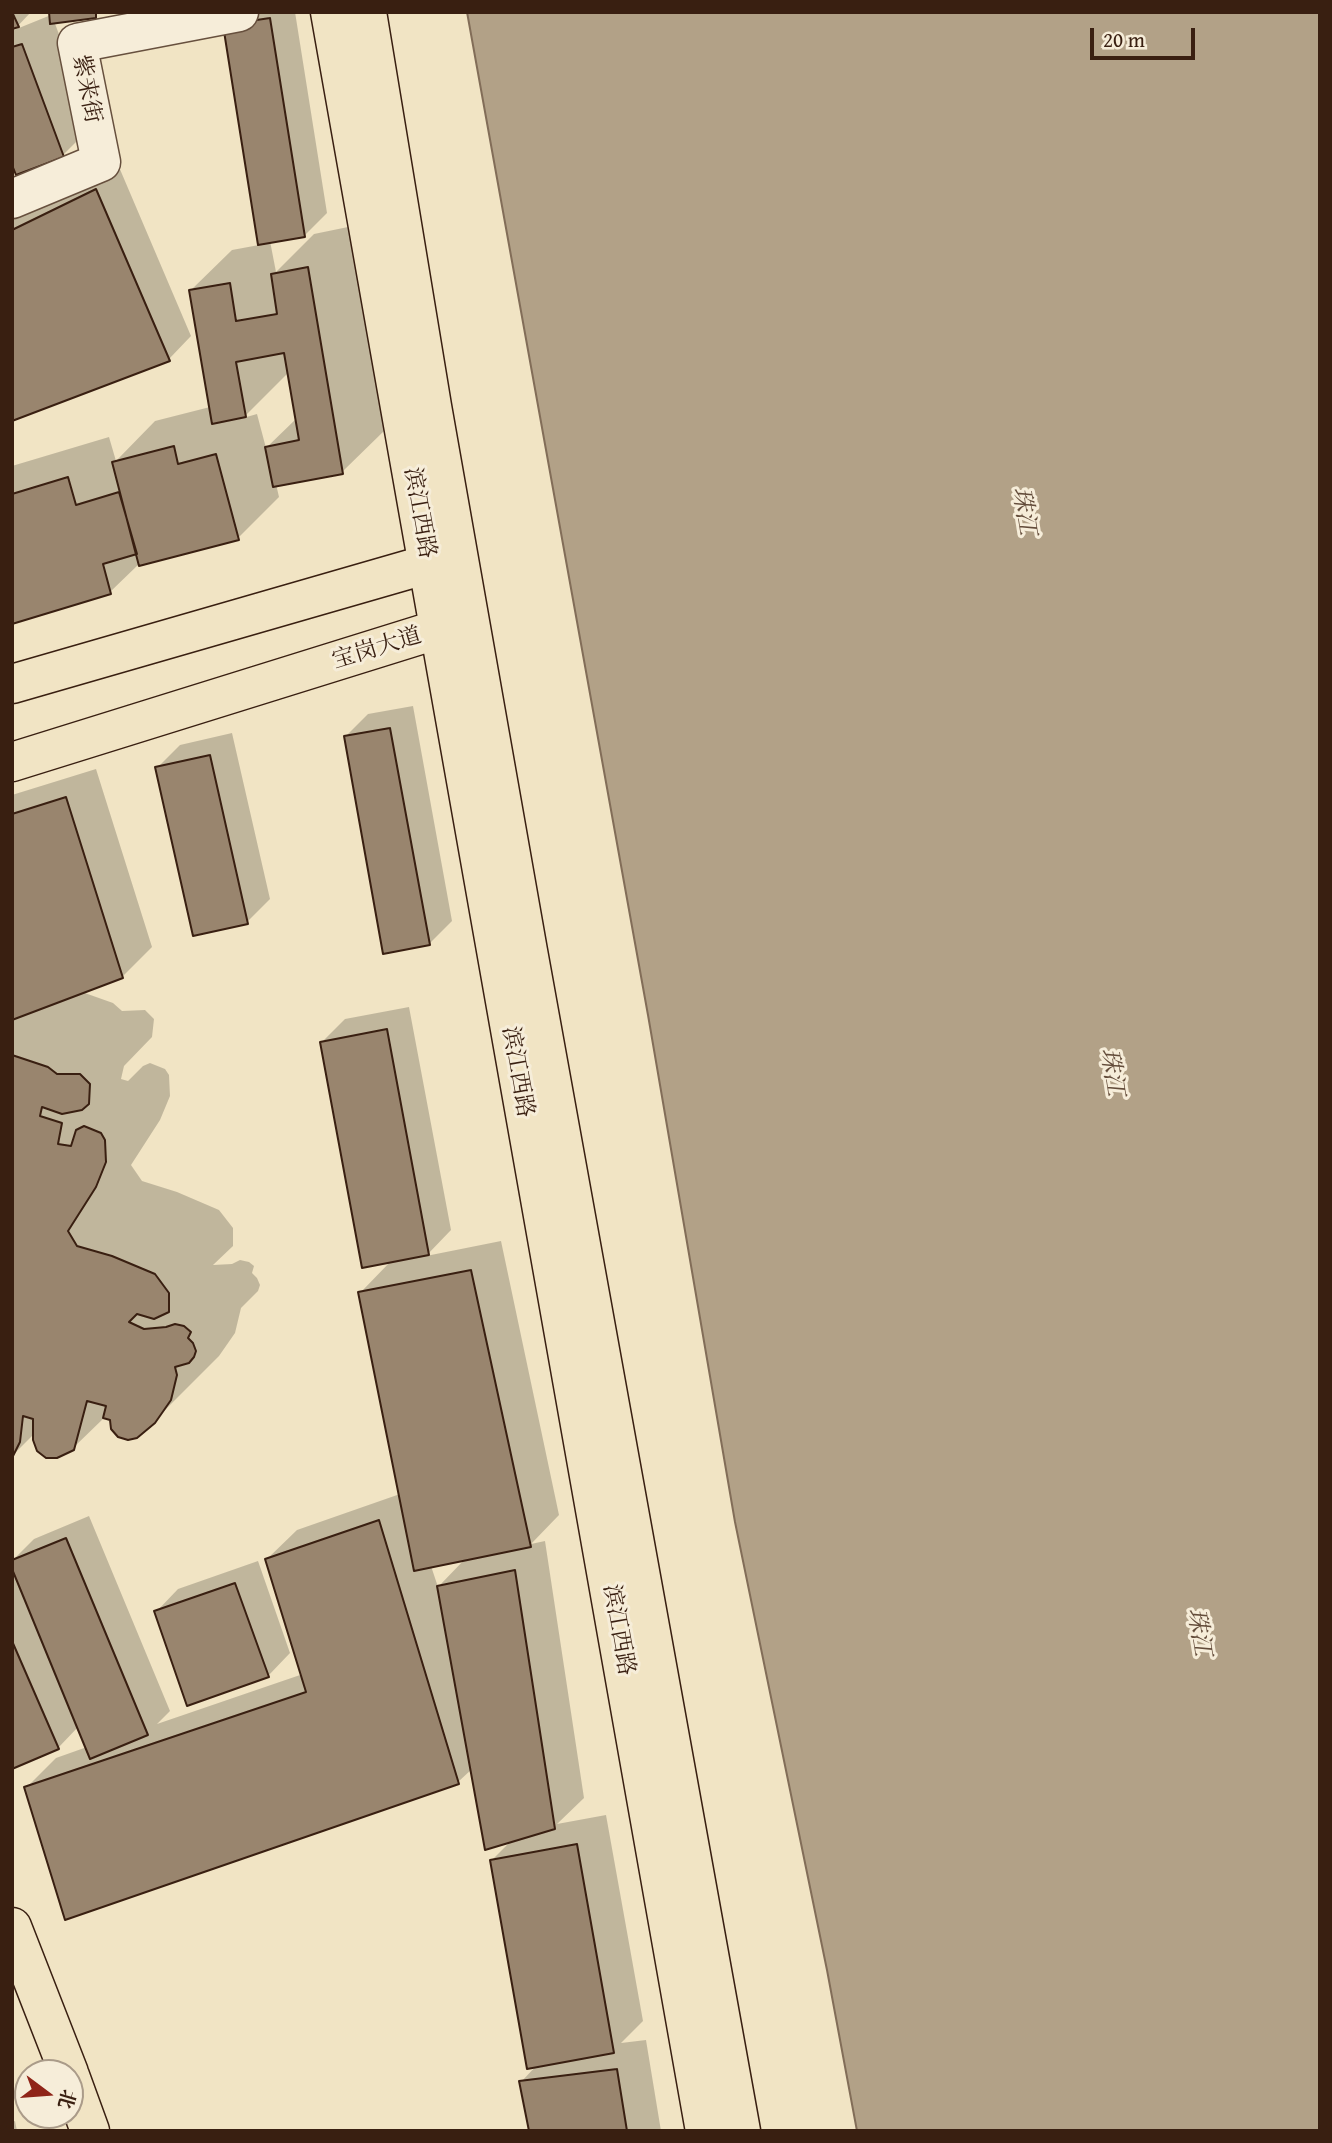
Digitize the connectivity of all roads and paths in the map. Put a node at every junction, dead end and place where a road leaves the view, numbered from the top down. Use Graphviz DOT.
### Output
graph roads {
  1 [pos="239,12"];
  2 [pos="330,12"];
  3 [pos="367,12"];
  4 [pos="12,198"];
  5 [pos="428,564"];
  6 [pos="465,586"];
  7 [pos="439,629"];
  8 [pos="12,684"];
  9 [pos="12,762"];
  10 [pos="12,1927"];
  11 [pos="63,2059"];
  12 [pos="705,2131"];
  13 [pos="741,2131"];
  1 -- 4 [label="lane, 紫来街"];
  2 -- 5 [label="main road, 滨江西路"];
  3 -- 6 [label="main road, 滨江西路"];
  5 -- 6 [label="main road"];
  5 -- 7 [label="main road, 滨江西路"];
  5 -- 8 [label="main road"];
  6 -- 7 [label="main road, 宝岗大道"];
  6 -- 13 [label="main road, 滨江西路"];
  7 -- 9 [label="main road, 宝岗大道"];
  7 -- 12 [label="main road, 滨江西路"];
  10 -- 11 [label="main road"];
}
